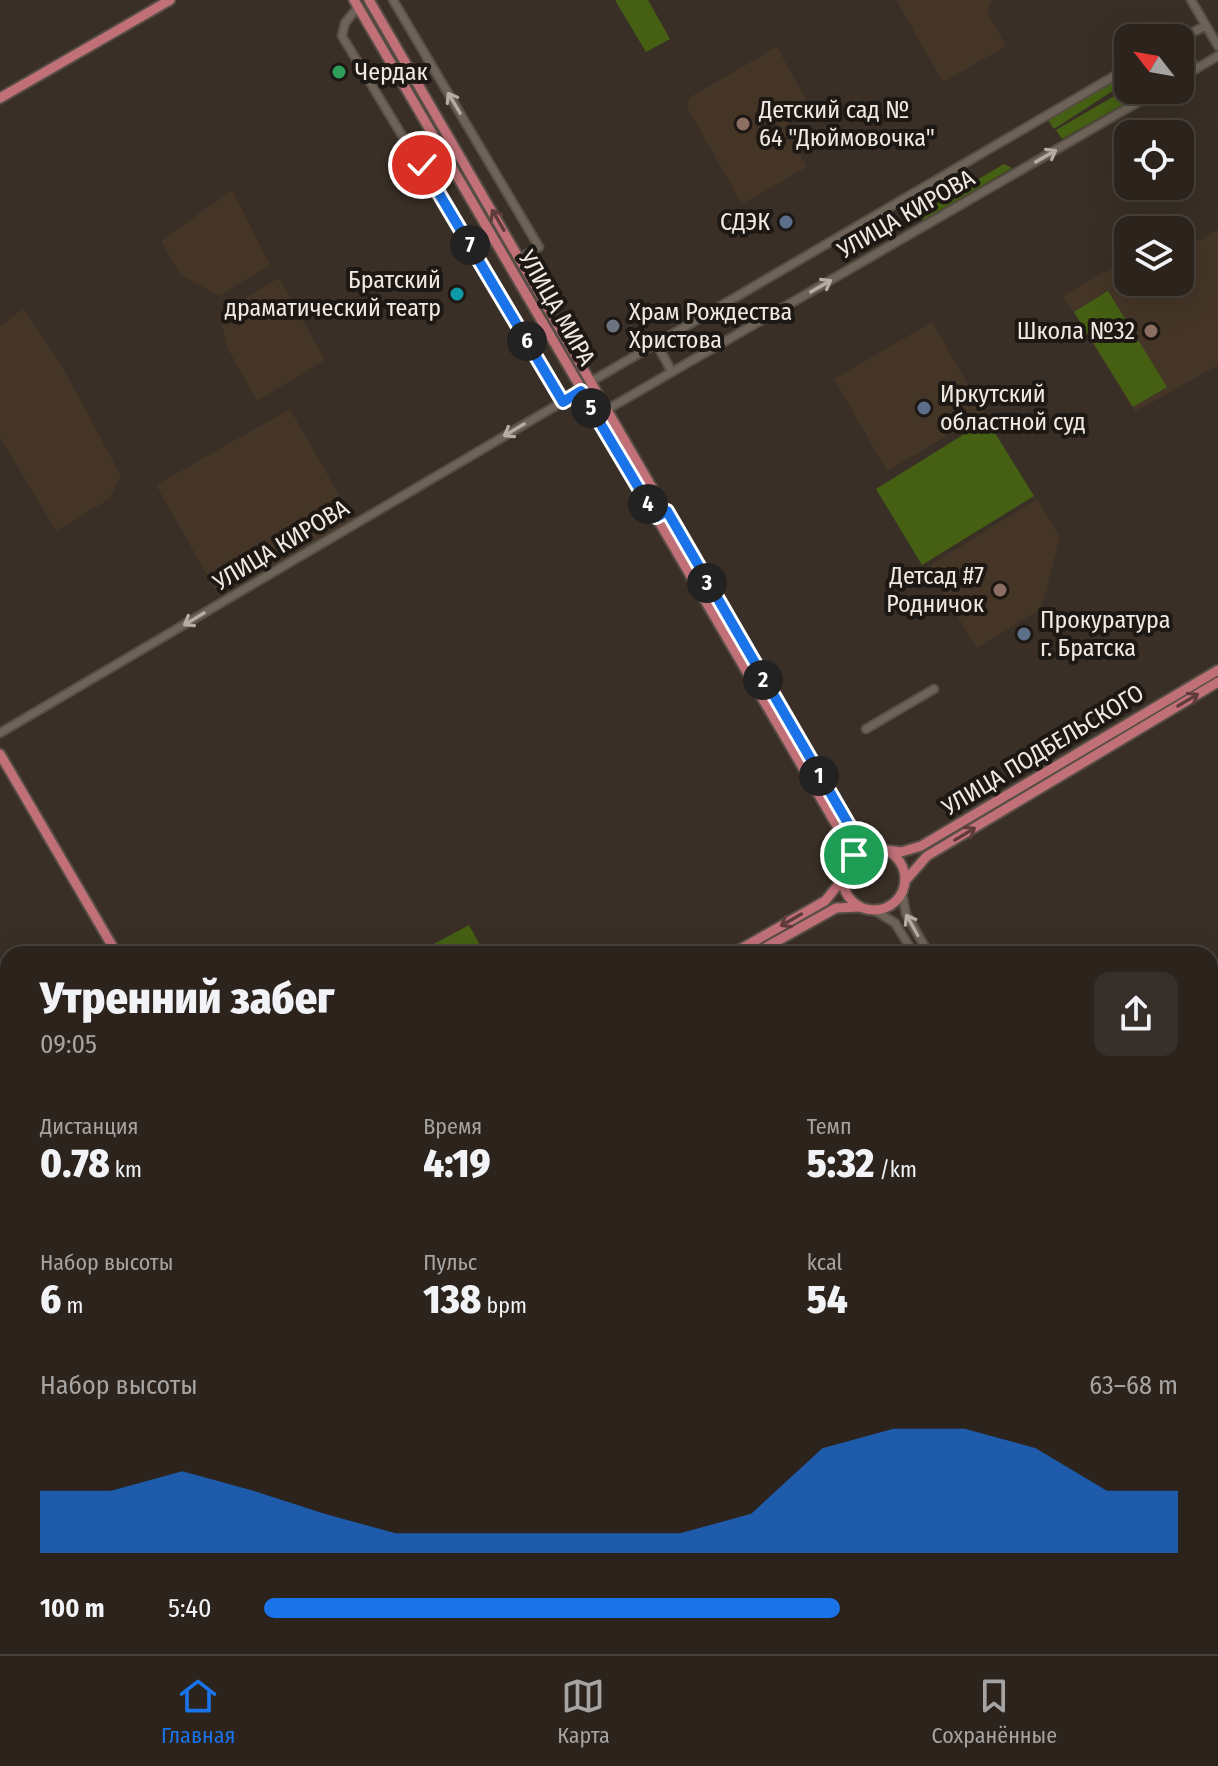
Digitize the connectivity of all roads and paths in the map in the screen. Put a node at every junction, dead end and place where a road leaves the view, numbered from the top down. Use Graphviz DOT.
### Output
graph roads {
  1 [pos="170,0"];
  2 [pos="369,0"];
  3 [pos="393,0"];
  4 [pos="1191,0"];
  5 [pos="356,4"];
  6 [pos="1206,26"];
  7 [pos="1194,32"];
  8 [pos="1218,46"];
  9 [pos="1218,56"];
  10 [pos="1194,65"];
  11 [pos="1196,69"];
  12 [pos="1114,76"];
  13 [pos="0,98"];
  14 [pos="1135,104"];
  15 [pos="520,258"];
  16 [pos="562,331"];
  17 [pos="551,338"];
  18 [pos="656,343"];
  19 [pos="672,372"];
  20 [pos="592,381"];
  21 [pos="581,391"];
  22 [pos="563,402"];
  23 [pos="608,409"];
  24 [pos="667,511"];
  25 [pos="656,517"];
  26 [pos="1215,678"];
  27 [pos="934,689"];
  28 [pos="866,729"];
  29 [pos="0,733"];
  30 [pos="0,754"];
  31 [pos="826,799"];
  32 [pos="873,848"];
  33 [pos="886,850"];
  34 [pos="846,866"];
  35 [pos="843,879"];
  36 [pos="905,881"];
  37 [pos="902,893"];
  38 [pos="861,907"];
  39 [pos="874,910"];
  40 [pos="112,946"];
  41 [pos="746,946"];
  42 [pos="768,946"];
  43 [pos="909,946"];
  44 [pos="924,946"];
  1 -- 13 [label="main road"];
  15 -- 2 [label="main road, УЛИЦА МИРА, one-way"];
  15 -- 3 [label="street, one-way"];
  4 -- 6 [label="street"];
  5 -- 17 [label="main road, УЛИЦА МИРА"];
  5 -- 22 [label="street"];
  6 -- 7 [label="street"];
  6 -- 8 [label="street"];
  9 -- 11 [label="street"];
  10 -- 11 [label="street"];
  12 -- 18 [label="street, УЛИЦА КИРОВА"];
  19 -- 14 [label="street, УЛИЦА КИРОВА, one-way"];
  15 -- 16 [label="main road, УЛИЦА МИРА"];
  16 -- 17 [label="main road"];
  16 -- 20 [label="main road, УЛИЦА МИРА"];
  17 -- 21 [label="main road, УЛИЦА МИРА"];
  18 -- 19 [label="street"];
  18 -- 20 [label="street, УЛИЦА КИРОВА"];
  19 -- 23 [label="street, УЛИЦА КИРОВА"];
  20 -- 23 [label="main road, УЛИЦА МИРА"];
  21 -- 22 [label="street, УЛИЦА КИРОВА"];
  21 -- 25 [label="main road, УЛИЦА МИРА"];
  22 -- 29 [label="street, УЛИЦА КИРОВА, one-way"];
  23 -- 24 [label="main road, УЛИЦА МИРА"];
  24 -- 25 [label="main road"];
  24 -- 31 [label="main road, УЛИЦА МИРА"];
  25 -- 31 [label="main road, УЛИЦА МИРА"];
  26 -- 33 [label="main road, УЛИЦА ПОДБЕЛЬСКОГО"];
  36 -- 26 [label="main road, УЛИЦА ПОДБЕЛЬСКОГО, one-way"];
  27 -- 28 [label="street"];
  30 -- 40 [label="main road"];
  31 -- 32 [label="main road"];
  31 -- 34 [label="main road"];
  32 -- 33 [label="main road"];
  32 -- 34 [label="main road"];
  33 -- 36 [label="main road"];
  34 -- 35 [label="main road"];
  35 -- 38 [label="main road"];
  35 -- 41 [label="main road, one-way"];
  36 -- 37 [label="main road"];
  37 -- 39 [label="main road"];
  44 -- 37 [label="street, one-way"];
  38 -- 39 [label="main road"];
  38 -- 42 [label="main road"];
  39 -- 43 [label="street"];
}
